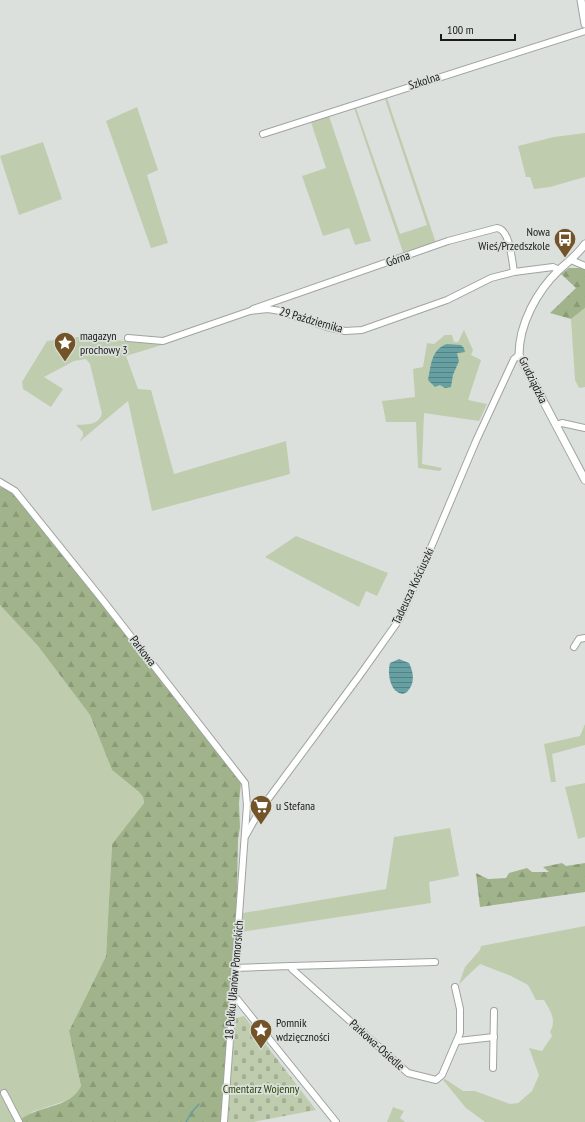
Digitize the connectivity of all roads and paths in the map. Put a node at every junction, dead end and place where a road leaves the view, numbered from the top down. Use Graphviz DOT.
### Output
graph roads {
  1 [pos="582,0"];
  2 [pos="585,24"];
  3 [pos="585,31"];
  4 [pos="263,134"];
  5 [pos="585,244"];
  6 [pos="571,260"];
  7 [pos="585,266"];
  8 [pos="559,270"];
  9 [pos="514,272"];
  10 [pos="253,310"];
  11 [pos="128,338"];
  12 [pos="519,355"];
  13 [pos="556,425"];
  14 [pos="585,428"];
  15 [pos="585,480"];
  16 [pos="0,482"];
  17 [pos="585,638"];
  18 [pos="574,647"];
  19 [pos="244,837"];
  20 [pos="435,962"];
  21 [pos="291,966"];
  22 [pos="235,968"];
  23 [pos="455,987"];
  24 [pos="233,998"];
  25 [pos="494,1012"];
  26 [pos="494,1037"];
  27 [pos="458,1041"];
  28 [pos="494,1068"];
  29 [pos="4,1094"];
  30 [pos="20,1122"];
  31 [pos="224,1122"];
  32 [pos="336,1122"];
  1 -- 2 [label="street"];
  3 -- 4 [label="street, Szkolna"];
  5 -- 6 [label="street, Grudziądzka"];
  6 -- 7 [label="street"];
  6 -- 8 [label="street, Grudziądzka"];
  8 -- 9 [label="street, 29 Października"];
  8 -- 12 [label="street, Grudziądzka"];
  9 -- 10 [label="street, 29 Października"];
  9 -- 10 [label="street, Górna"];
  10 -- 11 [label="street, 29 Października"];
  12 -- 13 [label="street, Grudziądzka"];
  12 -- 19 [label="street, Tadeusza Kościuszki"];
  13 -- 14 [label="street"];
  13 -- 15 [label="street, Grudziądzka"];
  16 -- 19 [label="street, Parkowa"];
  17 -- 18 [label="street"];
  19 -- 22 [label="street, 18 Pułku Ułanów Pomorskich"];
  20 -- 21 [label="street"];
  21 -- 22 [label="street"];
  21 -- 27 [label="street, Parkowa-Osiedle"];
  22 -- 24 [label="street, 18 Pułku Ułanów Pomorskich"];
  23 -- 27 [label="street, Parkowa-Osiedle"];
  24 -- 31 [label="street, 18 Pułku Ułanów Pomorskich"];
  24 -- 32 [label="street"];
  25 -- 26 [label="street"];
  26 -- 27 [label="street"];
  26 -- 28 [label="street"];
  29 -- 30 [label="street"];
}
